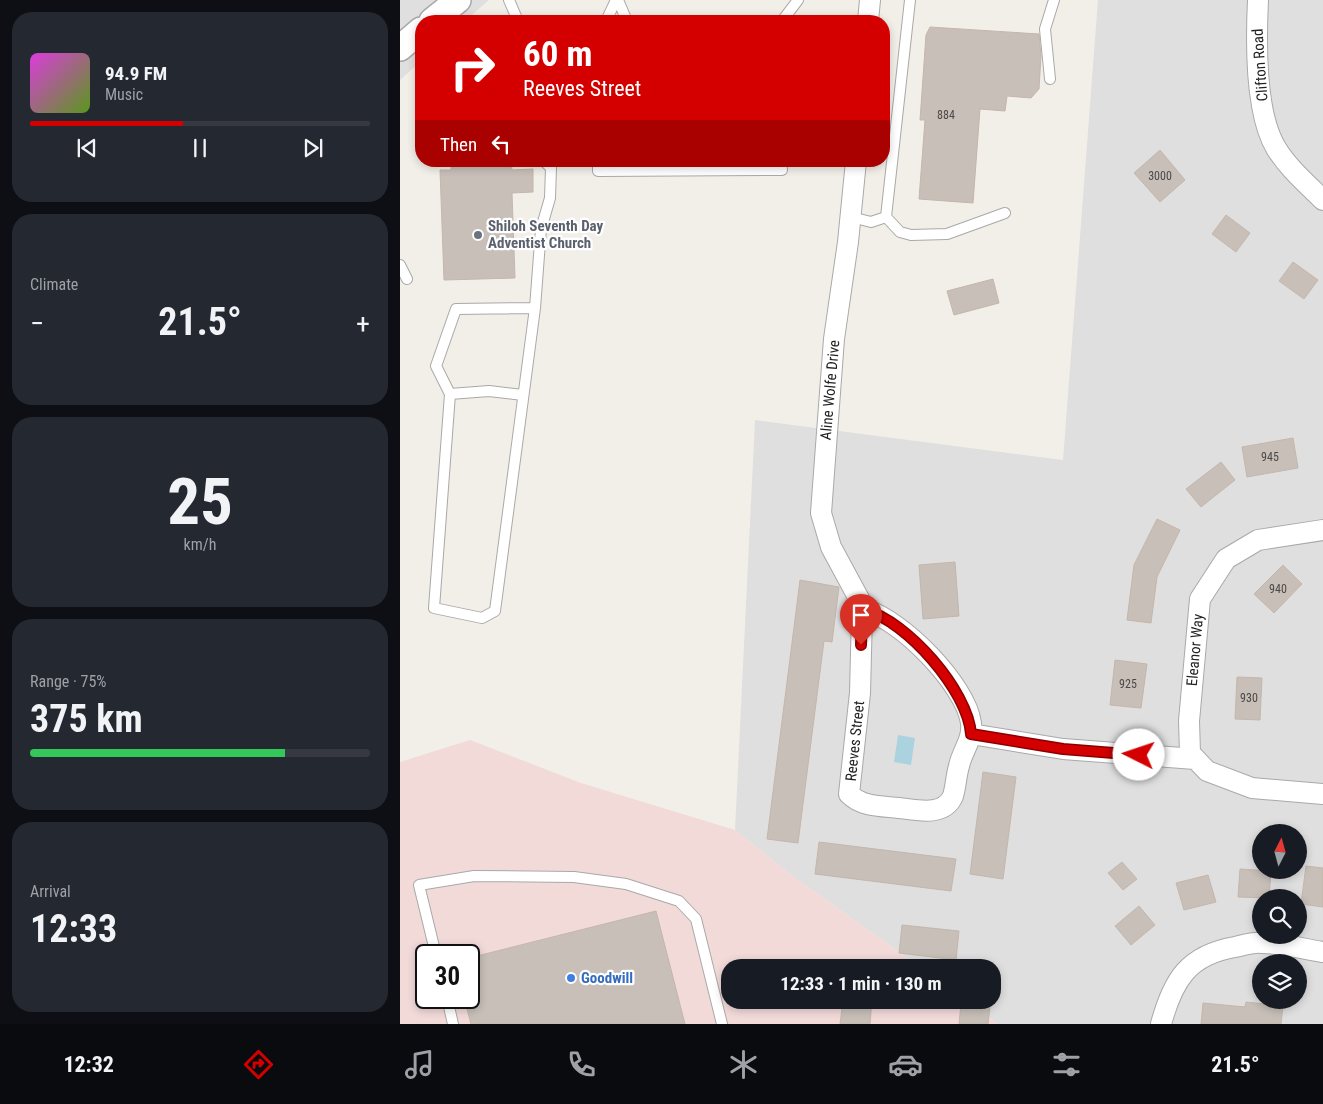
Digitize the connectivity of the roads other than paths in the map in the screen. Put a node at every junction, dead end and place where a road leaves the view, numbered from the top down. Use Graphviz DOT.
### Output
graph roads {
  1 [pos="458,0"];
  2 [pos="509,0"];
  3 [pos="617,0"];
  4 [pos="798,0"];
  5 [pos="870,0"];
  6 [pos="910,0"];
  7 [pos="1054,0"];
  8 [pos="1258,0"];
  9 [pos="439,15"];
  10 [pos="515,15"];
  11 [pos="609,15"];
  12 [pos="625,15"];
  13 [pos="787,15"];
  14 [pos="869,15"];
  15 [pos="415,35"];
  16 [pos="400,48"];
  17 [pos="1050,79"];
  18 [pos="550,167"];
  19 [pos="598,167"];
  20 [pos="782,167"];
  21 [pos="855,167"];
  22 [pos="1323,200"];
  23 [pos="1006,213"];
  24 [pos="851,217"];
  25 [pos="886,217"];
  26 [pos="400,265"];
  27 [pos="407,279"];
  28 [pos="535,308"];
  29 [pos="450,394"];
  30 [pos="523,395"];
  31 [pos="1323,530"];
  32 [pos="865,610"];
  33 [pos="971,734"];
  34 [pos="1195,759"];
  35 [pos="1323,794"];
  36 [pos="433,944"];
  37 [pos="1323,952"];
  38 [pos="450,1009"];
  39 [pos="453,1024"];
  40 [pos="722,1024"];
  41 [pos="1161,1024"];
  1 -- 9 [label="street"];
  2 -- 10 [label="lane"];
  3 -- 11 [label="lane"];
  3 -- 12 [label="lane"];
  4 -- 13 [label="lane"];
  5 -- 14 [label="street"];
  6 -- 25 [label="lane"];
  7 -- 17 [label="lane"];
  8 -- 22 [label="street, Clifton Road"];
  15 -- 16 [label="street"];
  18 -- 28 [label="lane"];
  19 -- 20 [label="lane"];
  21 -- 24 [label="street, Aline Wolfe Drive"];
  23 -- 25 [label="lane"];
  24 -- 25 [label="lane"];
  24 -- 32 [label="street, Aline Wolfe Drive"];
  26 -- 27 [label="lane"];
  28 -- 29 [label="lane"];
  28 -- 30 [label="lane"];
  29 -- 30 [label="lane"];
  29 -- 30 [label="lane"];
  31 -- 34 [label="street, Eleanor Way"];
  32 -- 33 [label="street"];
  32 -- 33 [label="street, Reeves Street"];
  33 -- 34 [label="street"];
  34 -- 35 [label="street"];
  36 -- 40 [label="lane"];
  37 -- 41 [label="street"];
  38 -- 39 [label="lane"];
}
